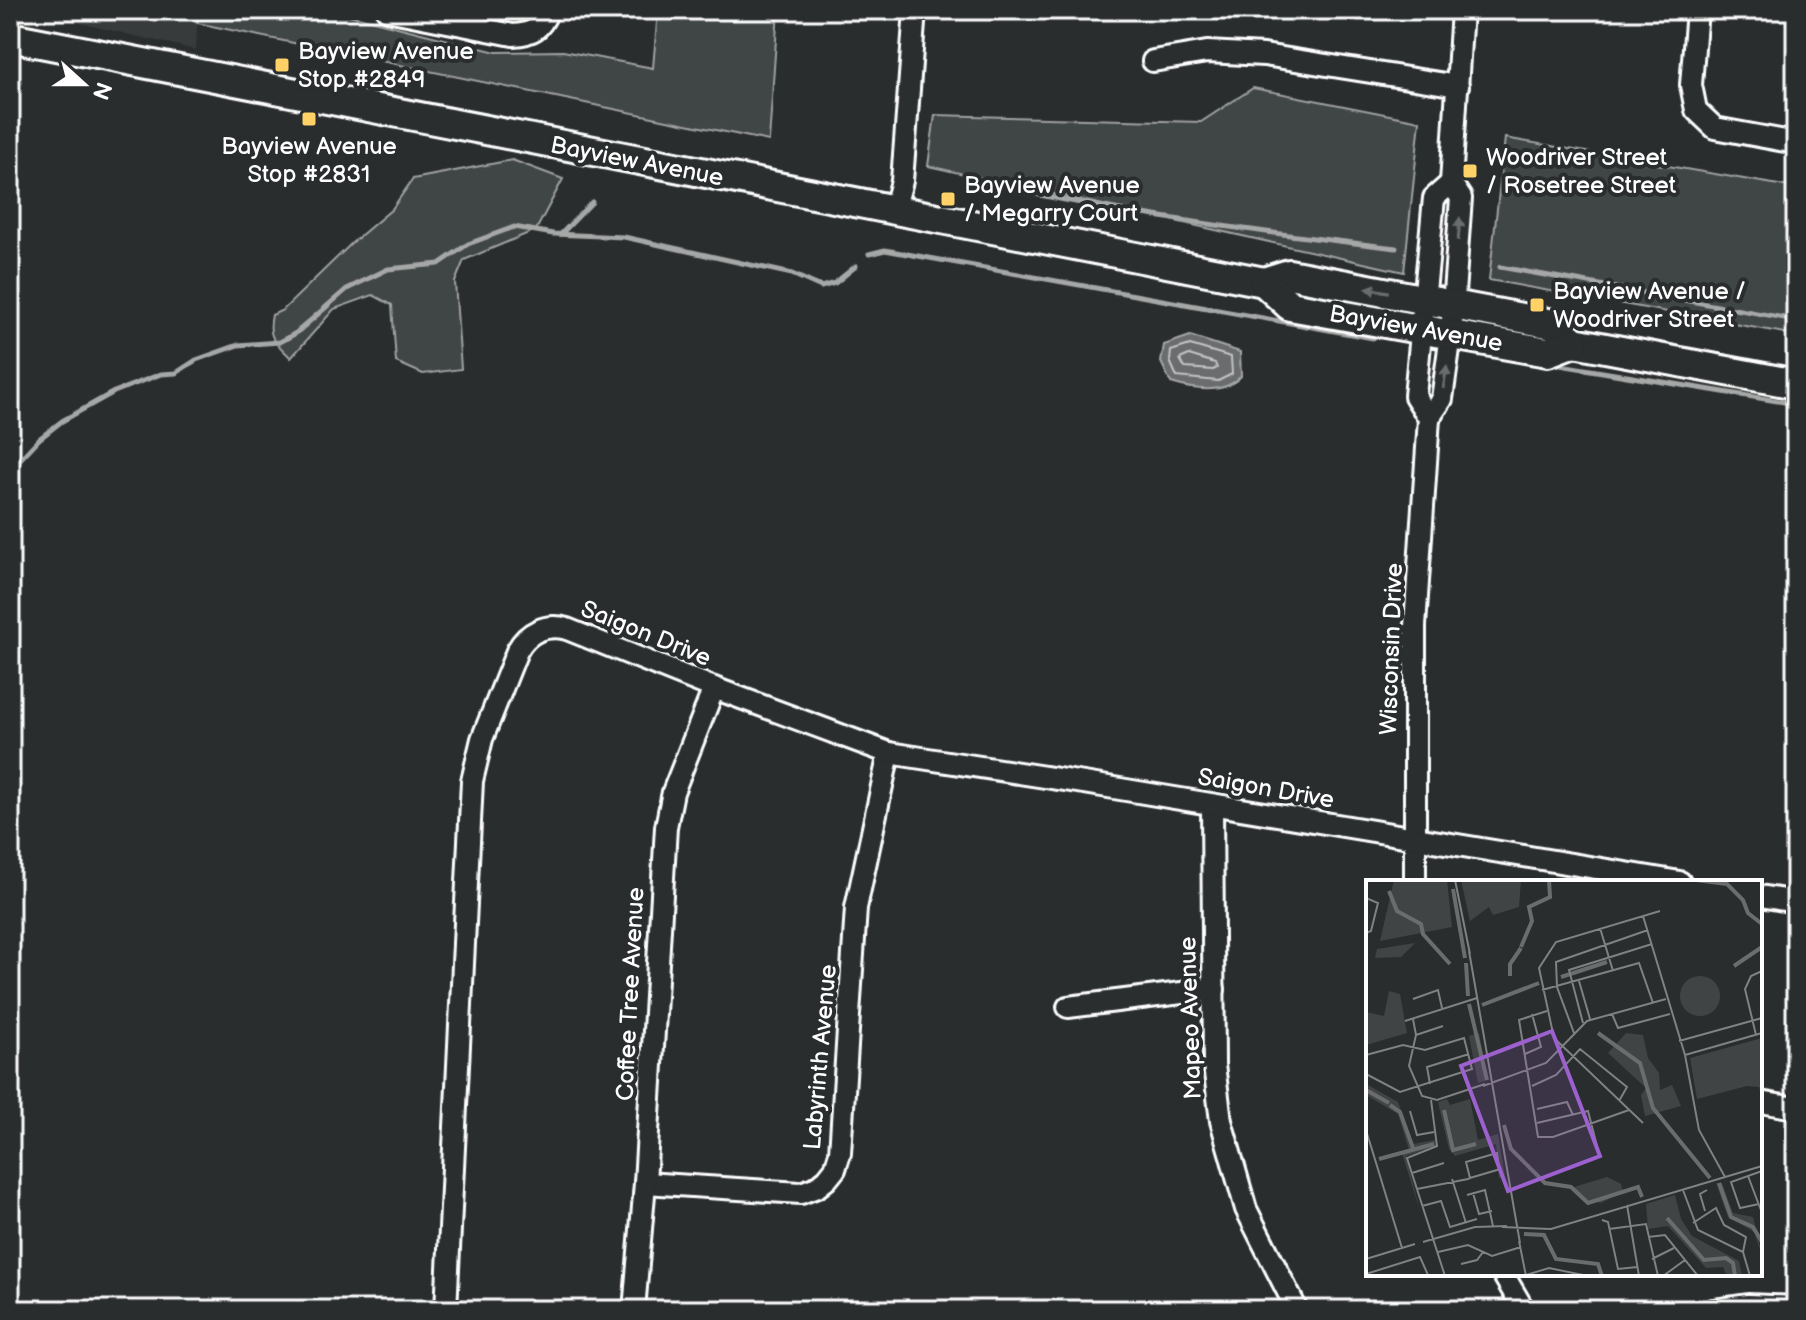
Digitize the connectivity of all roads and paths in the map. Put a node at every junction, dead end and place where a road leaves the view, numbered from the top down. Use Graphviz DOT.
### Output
graph roads {
  1 [pos="387,10"];
  2 [pos="548,10"];
  3 [pos="915,10"];
  4 [pos="1462,10"];
  5 [pos="1697,10"];
  6 [pos="10,37"];
  7 [pos="1153,61"];
  8 [pos="1458,86"];
  9 [pos="1796,143"];
  10 [pos="1451,183"];
  11 [pos="894,211"];
  12 [pos="1264,282"];
  13 [pos="1425,300"];
  14 [pos="1454,305"];
  15 [pos="1423,329"];
  16 [pos="1451,334"];
  17 [pos="1574,342"];
  18 [pos="1796,384"];
  19 [pos="1429,418"];
  20 [pos="714,688"];
  21 [pos="889,753"];
  22 [pos="1212,805"];
  23 [pos="1414,840"];
  24 [pos="1636,878"];
  25 [pos="1415,880"];
  26 [pos="1658,880"];
  27 [pos="1762,896"];
  28 [pos="1796,902"];
  29 [pos="1214,989"];
  30 [pos="1068,1007"];
  31 [pos="1762,1102"];
  32 [pos="1796,1108"];
  33 [pos="645,1183"];
  34 [pos="1504,1276"];
  35 [pos="1796,1307"];
  36 [pos="446,1310"];
  37 [pos="634,1310"];
  38 [pos="1297,1310"];
  39 [pos="1524,1310"];
  40 [pos="1713,1310"];
  1 -- 2 [label="street"];
  3 -- 11 [label="street"];
  4 -- 8 [label="street"];
  5 -- 9 [label="street"];
  6 -- 11 [label="main road, Bayview Avenue"];
  7 -- 8 [label="street"];
  8 -- 10 [label="street"];
  10 -- 13 [label="street, Wisconsin Drive"];
  14 -- 10 [label="street, Wisconsin Drive, one-way"];
  11 -- 12 [label="main road, Bayview Avenue"];
  13 -- 12 [label="main road, Bayview Avenue, one-way"];
  12 -- 15 [label="main road, Bayview Avenue"];
  13 -- 14 [label="main road, Bayview Avenue"];
  13 -- 15 [label="street, Wisconsin Drive"];
  14 -- 16 [label="street, Wisconsin Drive"];
  14 -- 17 [label="main road, Bayview Avenue"];
  15 -- 16 [label="main road, Bayview Avenue"];
  15 -- 19 [label="street, Wisconsin Drive"];
  16 -- 17 [label="main road, Bayview Avenue"];
  19 -- 16 [label="street, Wisconsin Drive, one-way"];
  17 -- 18 [label="main road, Bayview Avenue"];
  19 -- 23 [label="street, Wisconsin Drive"];
  20 -- 21 [label="street, Saigon Drive"];
  20 -- 33 [label="street, Coffee Tree Avenue"];
  20 -- 36 [label="street, Saigon Drive"];
  21 -- 22 [label="street, Saigon Drive"];
  21 -- 33 [label="street, Labyrinth Avenue"];
  22 -- 23 [label="street, Saigon Drive"];
  22 -- 29 [label="street, Mapeo Avenue"];
  23 -- 24 [label="street, Saigon Drive"];
  23 -- 25 [label="street, Wisconsin Drive"];
  24 -- 26 [label="street, Saigon Drive"];
  27 -- 28 [label="street"];
  29 -- 30 [label="street"];
  29 -- 38 [label="street, Mapeo Avenue"];
  31 -- 32 [label="street"];
  33 -- 37 [label="street, Coffee Tree Avenue"];
  34 -- 39 [label="street"];
  35 -- 40 [label="street"];
}
